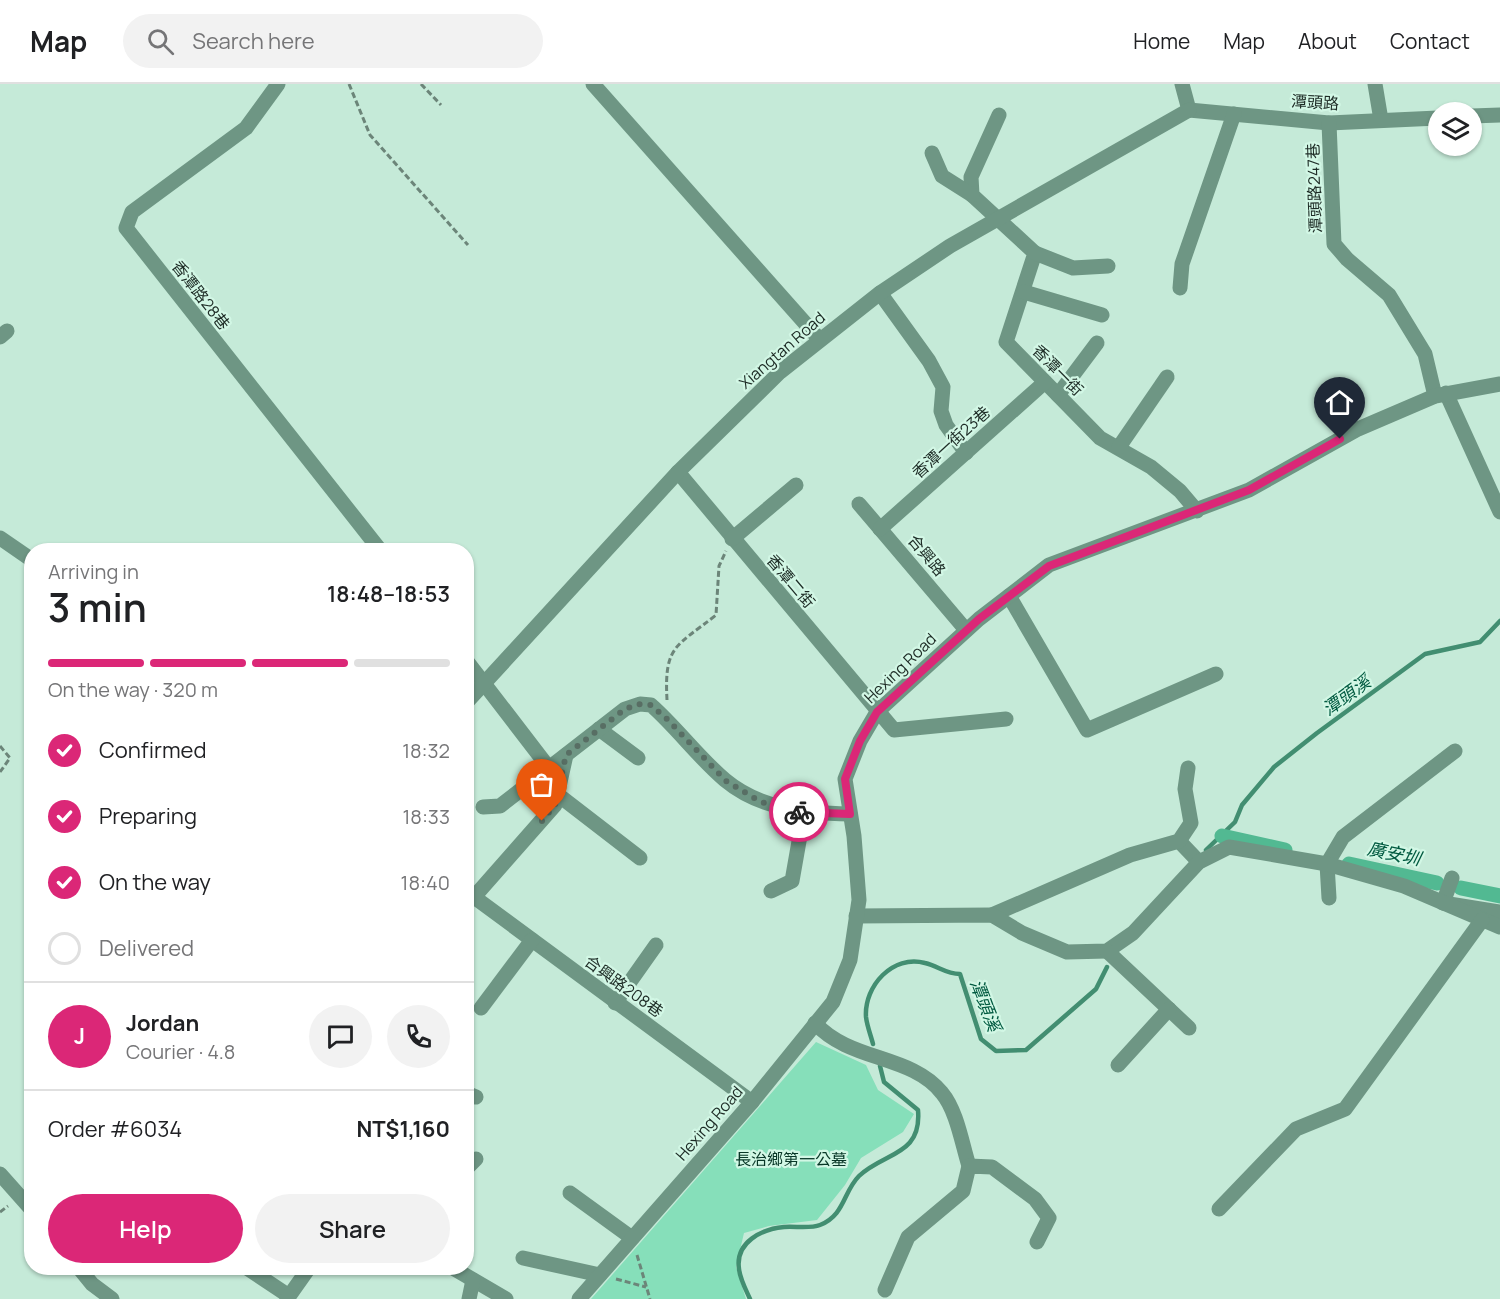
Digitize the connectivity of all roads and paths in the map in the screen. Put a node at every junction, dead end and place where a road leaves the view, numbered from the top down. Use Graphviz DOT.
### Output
graph roads {
  1 [pos="278,84"];
  2 [pos="349,84"];
  3 [pos="421,84"];
  4 [pos="593,84"];
  5 [pos="1182,84"];
  6 [pos="1375,84"];
  7 [pos="441,105"];
  8 [pos="1189,110"];
  9 [pos="1234,114"];
  10 [pos="999,115"];
  11 [pos="1500,115"];
  12 [pos="1482,116"];
  13 [pos="1428,118"];
  14 [pos="1381,120"];
  15 [pos="1329,123"];
  16 [pos="932,153"];
  17 [pos="972,195"];
  18 [pos="999,218"];
  19 [pos="468,245"];
  20 [pos="1035,253"];
  21 [pos="1108,266"];
  22 [pos="1180,288"];
  23 [pos="1024,292"];
  24 [pos="880,293"];
  25 [pos="1102,315"];
  26 [pos="820,340"];
  27 [pos="1097,343"];
  28 [pos="1167,377"];
  29 [pos="1045,382"];
  30 [pos="1498,387"];
  31 [pos="1441,394"];
  32 [pos="1058,395"];
  33 [pos="1119,447"];
  34 [pos="966,453"];
  35 [pos="678,472"];
  36 [pos="796,485"];
  37 [pos="860,504"];
  38 [pos="1197,511"];
  39 [pos="1500,512"];
  40 [pos="880,528"];
  41 [pos="0,538"];
  42 [pos="732,539"];
  43 [pos="374,543"];
  44 [pos="24,554"];
  45 [pos="1009,596"];
  46 [pos="966,630"];
  47 [pos="474,670"];
  48 [pos="1216,674"];
  49 [pos="484,682"];
  50 [pos="474,694"];
  51 [pos="877,712"];
  52 [pos="1006,719"];
  53 [pos="668,720"];
  54 [pos="599,729"];
  55 [pos="0,746"];
  56 [pos="1455,751"];
  57 [pos="566,755"];
  58 [pos="638,758"];
  59 [pos="549,768"];
  60 [pos="1188,768"];
  61 [pos="0,771"];
  62 [pos="557,794"];
  63 [pos="483,807"];
  64 [pos="804,813"];
  65 [pos="850,814"];
  66 [pos="1179,841"];
  67 [pos="640,858"];
  68 [pos="1199,862"];
  69 [pos="1327,864"];
  70 [pos="1452,878"];
  71 [pos="771,891"];
  72 [pos="474,896"];
  73 [pos="1329,898"];
  74 [pos="474,903"];
  75 [pos="1443,903"];
  76 [pos="1500,912"];
  77 [pos="992,915"];
  78 [pos="856,916"];
  79 [pos="1482,920"];
  80 [pos="1500,927"];
  81 [pos="532,940"];
  82 [pos="656,945"];
  83 [pos="1107,951"];
  84 [pos="615,1003"];
  85 [pos="481,1008"];
  86 [pos="1169,1009"];
  87 [pos="815,1023"];
  88 [pos="1189,1028"];
  89 [pos="1118,1065"];
  90 [pos="752,1102"];
  91 [pos="969,1166"];
  92 [pos="0,1174"];
  93 [pos="570,1193"];
  94 [pos="24,1201"];
  95 [pos="1219,1209"];
  96 [pos="632,1238"];
  97 [pos="1037,1242"];
  98 [pos="523,1258"];
  99 [pos="85,1275"];
  100 [pos="257,1275"];
  101 [pos="304,1275"];
  102 [pos="465,1275"];
  103 [pos="600,1275"];
  104 [pos="473,1280"];
  105 [pos="646,1287"];
  106 [pos="885,1290"];
  107 [pos="288,1298"];
  108 [pos="112,1299"];
  109 [pos="469,1299"];
  110 [pos="506,1299"];
  111 [pos="579,1299"];
  112 [pos="650,1299"];
  1 -- 43 [label="street, 香潭路28巷"];
  2 -- 19 [label="path"];
  3 -- 7 [label="path"];
  4 -- 26 [label="street"];
  5 -- 8 [label="street"];
  6 -- 14 [label="street"];
  8 -- 9 [label="street, 潭頭路"];
  8 -- 18 [label="street, Xiangtan Road"];
  9 -- 15 [label="street, 潭頭路"];
  9 -- 22 [label="street"];
  10 -- 17 [label="street"];
  11 -- 12 [label="street"];
  13 -- 14 [label="street, 潭頭路"];
  14 -- 15 [label="street, 潭頭路"];
  15 -- 31 [label="street, 潭頭路247巷"];
  16 -- 17 [label="street"];
  17 -- 18 [label="street"];
  18 -- 20 [label="street"];
  18 -- 24 [label="street, Xiangtan Road"];
  20 -- 21 [label="street"];
  20 -- 23 [label="street, 香潭一街"];
  23 -- 25 [label="street"];
  23 -- 29 [label="street, 香潭一街"];
  24 -- 26 [label="street, Xiangtan Road"];
  24 -- 34 [label="street"];
  26 -- 35 [label="street, Xiangtan Road"];
  27 -- 32 [label="street"];
  28 -- 33 [label="street"];
  29 -- 32 [label="street, 香潭一街"];
  29 -- 34 [label="street, 香潭一街23巷"];
  30 -- 31 [label="street, Hexing Road"];
  31 -- 38 [label="street, Hexing Road"];
  31 -- 39 [label="street, 潭頭路247巷"];
  32 -- 33 [label="street, 香潭一街"];
  33 -- 38 [label="street, 香潭一街"];
  34 -- 40 [label="street, 香潭一街23巷"];
  35 -- 42 [label="street, 香潭二街"];
  35 -- 49 [label="street, Xiangtan Road"];
  36 -- 42 [label="street"];
  37 -- 40 [label="street, 合興路"];
  38 -- 45 [label="street, Hexing Road"];
  40 -- 46 [label="street, 合興路"];
  41 -- 44 [label="street"];
  42 -- 51 [label="street, 香潭二街"];
  42 -- 53 [label="path"];
  45 -- 46 [label="street, Hexing Road"];
  45 -- 48 [label="street"];
  46 -- 51 [label="street, Hexing Road"];
  47 -- 49 [label="street"];
  49 -- 50 [label="street, Xiangtan Road"];
  49 -- 59 [label="street"];
  51 -- 52 [label="street, 香潭二街"];
  51 -- 65 [label="street, Hexing Road"];
  53 -- 54 [label="street"];
  53 -- 64 [label="street"];
  54 -- 57 [label="street"];
  54 -- 58 [label="street"];
  55 -- 61 [label="path"];
  56 -- 69 [label="street"];
  57 -- 59 [label="street"];
  57 -- 62 [label="street, 合興路208巷"];
  59 -- 63 [label="street"];
  60 -- 66 [label="street"];
  62 -- 67 [label="street"];
  62 -- 72 [label="street, 合興路208巷"];
  64 -- 65 [label="street"];
  64 -- 71 [label="street"];
  65 -- 78 [label="street, Hexing Road"];
  66 -- 68 [label="street"];
  66 -- 77 [label="street"];
  68 -- 69 [label="street"];
  68 -- 83 [label="street"];
  69 -- 73 [label="street"];
  69 -- 75 [label="street"];
  70 -- 75 [label="street"];
  74 -- 81 [label="street, 合興路208巷"];
  75 -- 76 [label="street"];
  75 -- 79 [label="street"];
  77 -- 78 [label="street"];
  77 -- 83 [label="street"];
  78 -- 87 [label="street, Hexing Road"];
  79 -- 80 [label="street"];
  79 -- 95 [label="street"];
  81 -- 84 [label="street, 合興路208巷"];
  81 -- 85 [label="street"];
  82 -- 84 [label="street"];
  83 -- 86 [label="street"];
  84 -- 90 [label="street, 合興路208巷"];
  86 -- 88 [label="street"];
  86 -- 89 [label="street"];
  87 -- 90 [label="street, Hexing Road"];
  87 -- 91 [label="street"];
  90 -- 96 [label="street, Hexing Road"];
  91 -- 97 [label="street"];
  91 -- 106 [label="street"];
  92 -- 94 [label="street"];
  93 -- 96 [label="street"];
  96 -- 103 [label="street, Hexing Road"];
  96 -- 105 [label="path"];
  98 -- 103 [label="street"];
  99 -- 108 [label="street"];
  100 -- 107 [label="street"];
  101 -- 107 [label="street"];
  102 -- 104 [label="street"];
  103 -- 105 [label="path"];
  103 -- 111 [label="street, Hexing Road"];
  104 -- 109 [label="street"];
  104 -- 110 [label="street"];
  105 -- 112 [label="path"];
}
